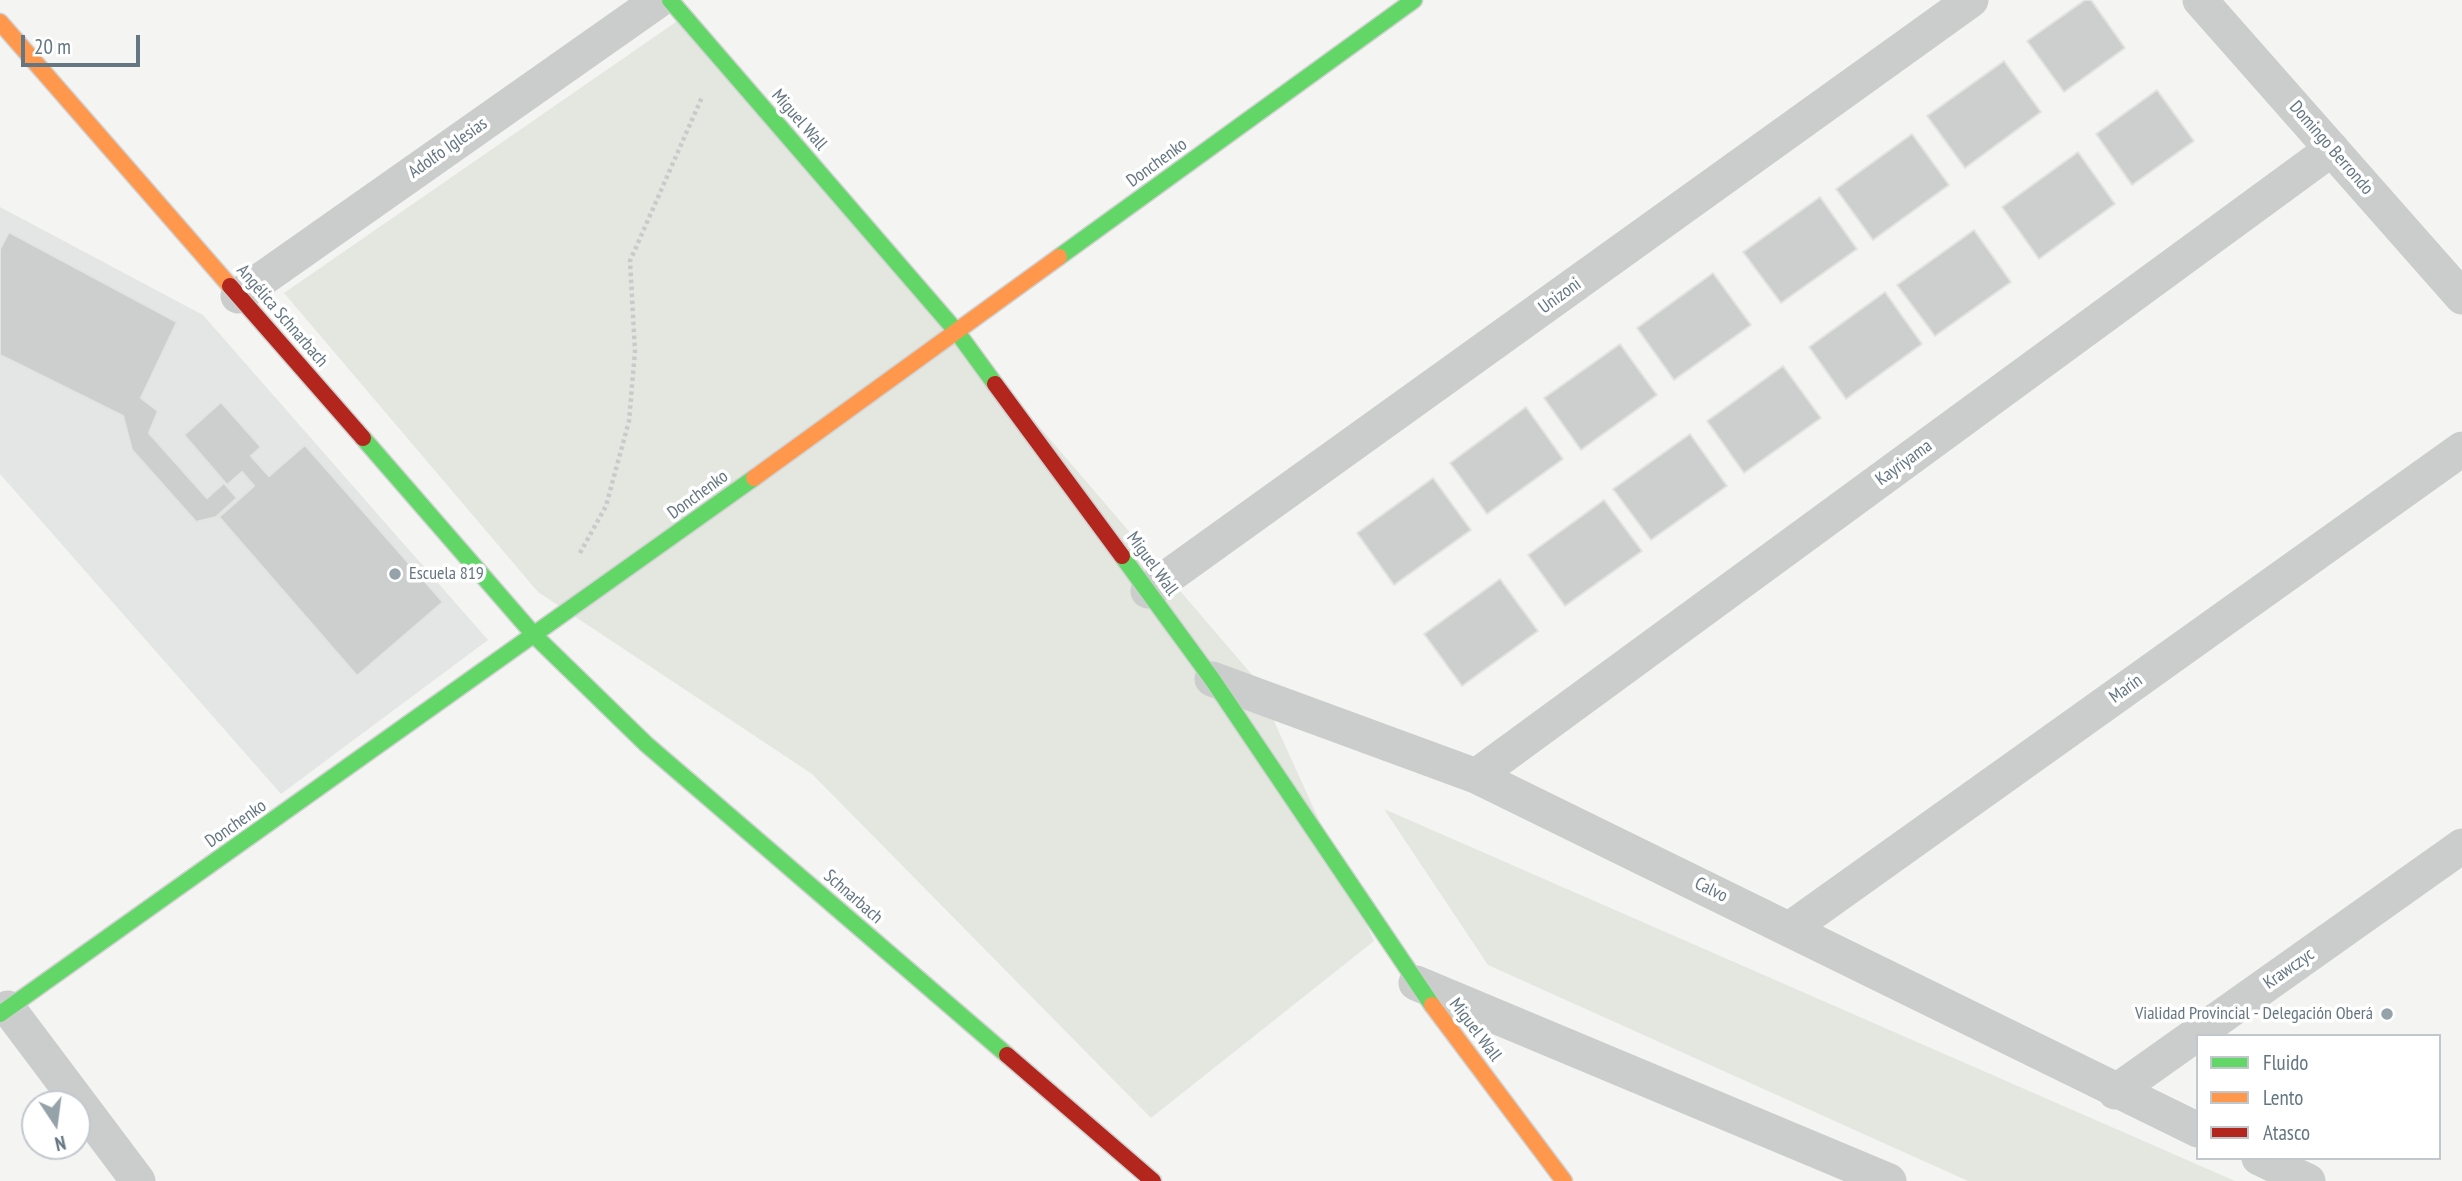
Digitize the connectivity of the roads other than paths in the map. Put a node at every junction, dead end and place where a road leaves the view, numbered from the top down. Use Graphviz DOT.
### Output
graph roads {
  1 [pos="659,0"];
  2 [pos="670,0"];
  3 [pos="1413,0"];
  4 [pos="1971,0"];
  5 [pos="2200,0"];
  6 [pos="0,22"];
  7 [pos="2332,149"];
  8 [pos="2456,278"];
  9 [pos="238,296"];
  10 [pos="957,332"];
  11 [pos="2462,449"];
  12 [pos="1148,591"];
  13 [pos="535,636"];
  14 [pos="1212,679"];
  15 [pos="1476,776"];
  16 [pos="2462,846"];
  17 [pos="1791,928"];
  18 [pos="1416,983"];
  19 [pos="4,1012"];
  20 [pos="2197,1034"];
  21 [pos="2196,1035"];
  22 [pos="2115,1092"];
  23 [pos="2196,1129"];
  24 [pos="2263,1160"];
  25 [pos="138,1181"];
  26 [pos="1153,1181"];
  27 [pos="1564,1181"];
  28 [pos="1889,1181"];
  29 [pos="2308,1181"];
  1 -- 9 [label="street, Adolfo Iglesias"];
  2 -- 10 [label="street, Miguel Wall"];
  3 -- 10 [label="street, Donchenko"];
  4 -- 12 [label="street, Unizoni"];
  5 -- 7 [label="street, Domingo Berrondo"];
  6 -- 9 [label="street, Angélica Schnarbach"];
  7 -- 8 [label="street, Domingo Berrondo"];
  7 -- 15 [label="street, Kayriyama"];
  9 -- 13 [label="street, Angélica Schnarbach"];
  10 -- 12 [label="street, Miguel Wall"];
  10 -- 13 [label="street, Donchenko"];
  11 -- 17 [label="street, Marín"];
  12 -- 14 [label="street, Miguel Wall"];
  13 -- 19 [label="street, Donchenko"];
  13 -- 26 [label="street, Schnarbach"];
  14 -- 15 [label="street, Calvo"];
  14 -- 18 [label="street, Miguel Wall"];
  15 -- 17 [label="street, Calvo"];
  16 -- 20 [label="street, Krawczyc"];
  17 -- 22 [label="street, Calvo"];
  18 -- 27 [label="street, Miguel Wall"];
  18 -- 28 [label="street"];
  19 -- 25 [label="street"];
  21 -- 22 [label="street, Krawczyc"];
  22 -- 23 [label="street, Calvo"];
  24 -- 29 [label="street"];
}
